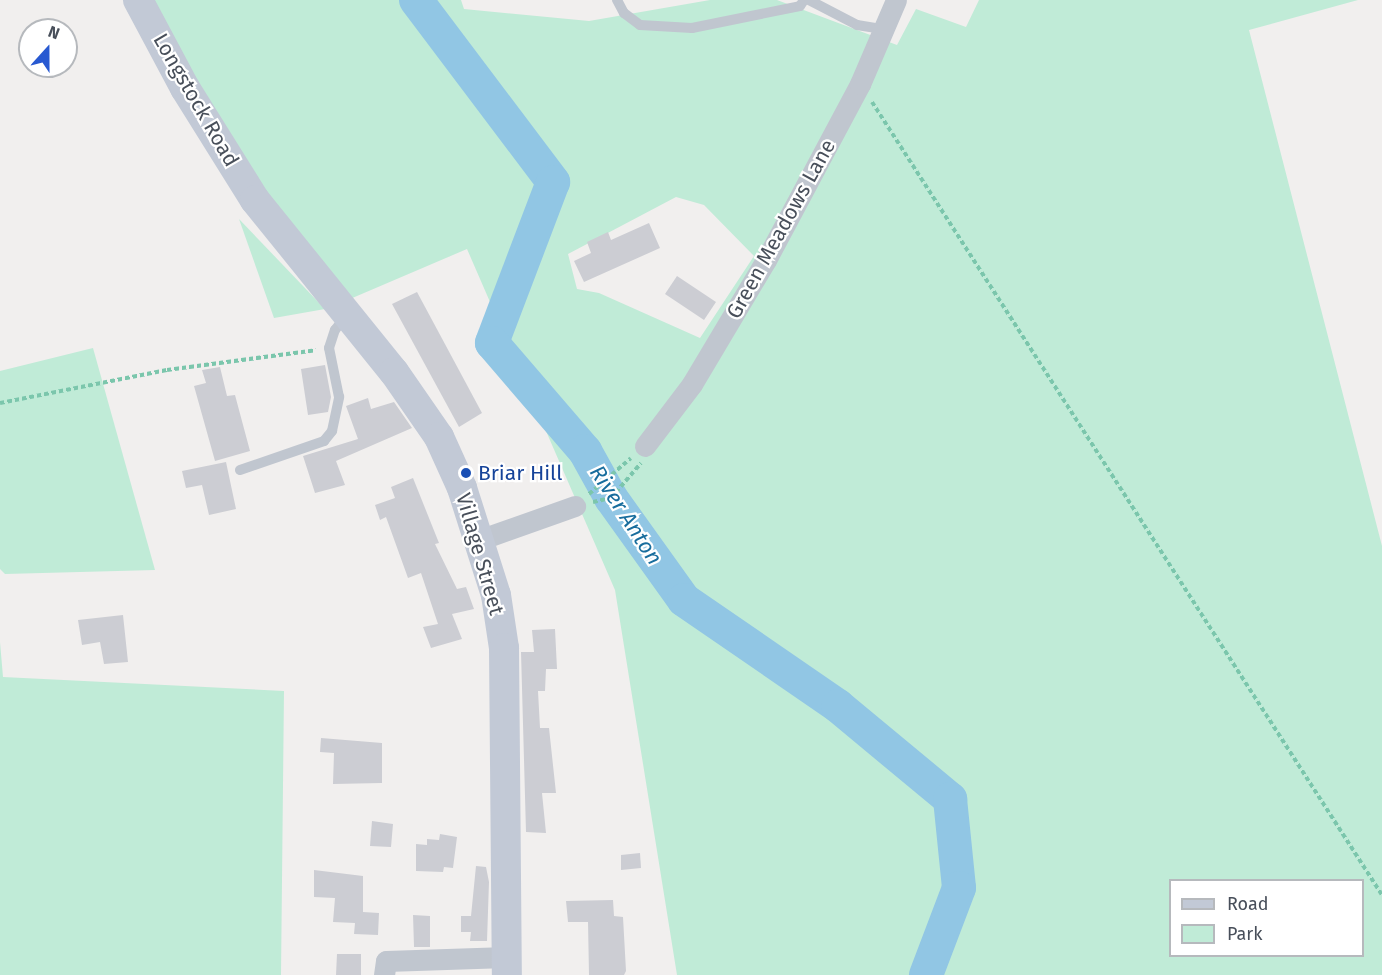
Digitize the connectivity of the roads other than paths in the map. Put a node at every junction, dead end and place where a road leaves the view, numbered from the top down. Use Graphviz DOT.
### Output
graph roads {
  1 [pos="138,0"];
  2 [pos="617,0"];
  3 [pos="807,0"];
  4 [pos="896,0"];
  5 [pos="883,29"];
  6 [pos="255,200"];
  7 [pos="348,314"];
  8 [pos="648,442"];
  9 [pos="240,470"];
  10 [pos="575,506"];
  11 [pos="479,540"];
  12 [pos="507,966"];
  13 [pos="384,975"];
  1 -- 6 [label="street, Longstock Road"];
  2 -- 3 [label="lane"];
  3 -- 5 [label="lane"];
  4 -- 5 [label="street, Green Meadows Lane"];
  5 -- 8 [label="street, Green Meadows Lane"];
  6 -- 7 [label="street, Village Street"];
  7 -- 9 [label="lane"];
  7 -- 11 [label="street, Village Street"];
  10 -- 11 [label="street"];
  11 -- 12 [label="street, Village Street"];
  12 -- 13 [label="street"];
}
